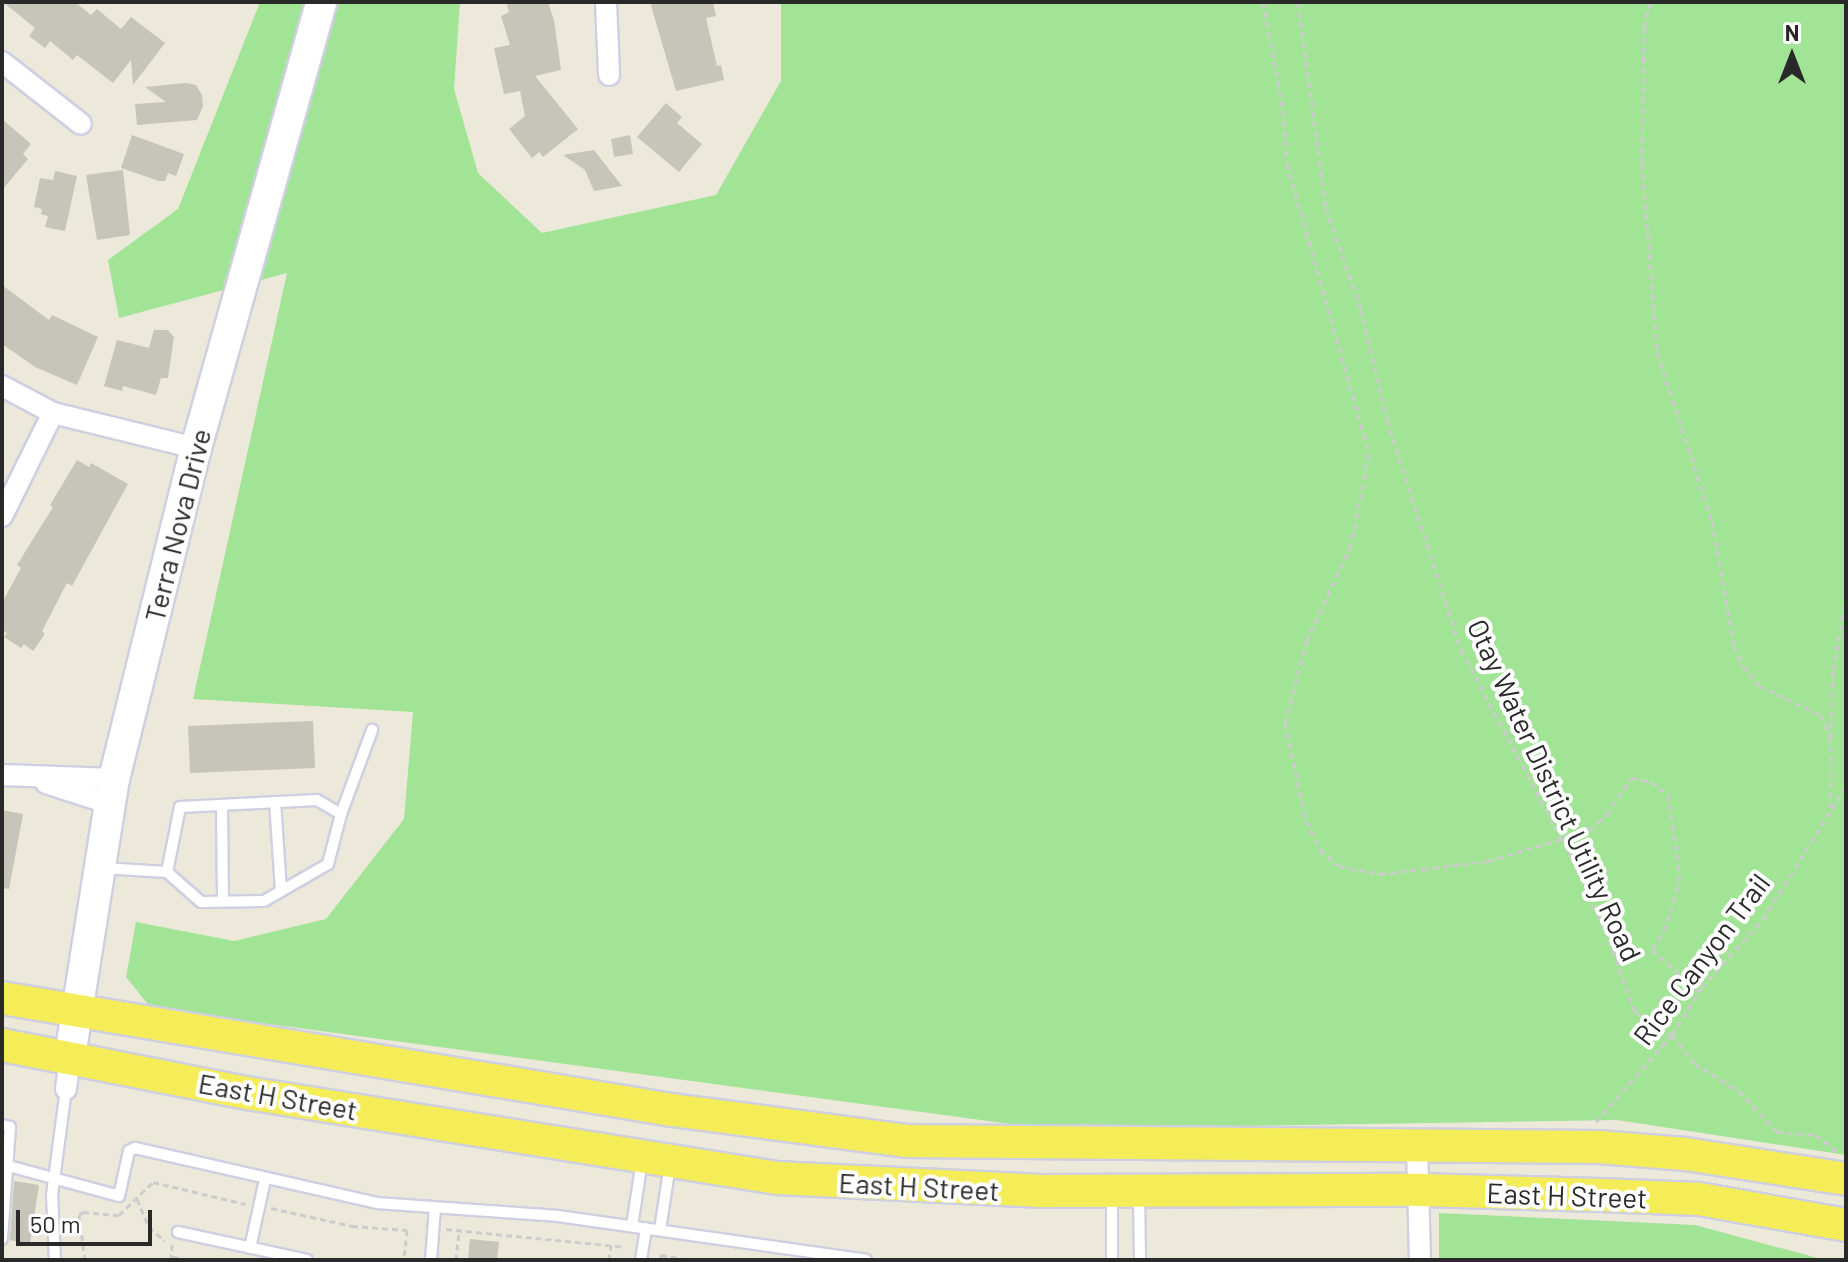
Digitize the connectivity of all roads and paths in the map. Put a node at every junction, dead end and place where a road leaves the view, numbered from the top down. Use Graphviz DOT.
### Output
graph roads {
  1 [pos="321,2"];
  2 [pos="606,2"];
  3 [pos="1263,2"];
  4 [pos="1298,2"];
  5 [pos="1650,2"];
  6 [pos="2,62"];
  7 [pos="609,75"];
  8 [pos="81,124"];
  9 [pos="2,386"];
  10 [pos="53,413"];
  11 [pos="196,448"];
  12 [pos="1846,475"];
  13 [pos="1846,485"];
  14 [pos="2,516"];
  15 [pos="1846,597"];
  16 [pos="372,730"];
  17 [pos="1831,763"];
  18 [pos="10,774"];
  19 [pos="1846,786"];
  20 [pos="112,791"];
  21 [pos="275,802"];
  22 [pos="222,805"];
  23 [pos="1829,812"];
  24 [pos="341,814"];
  25 [pos="1562,840"];
  26 [pos="100,868"];
  27 [pos="167,872"];
  28 [pos="281,890"];
  29 [pos="223,901"];
  30 [pos="1699,992"];
  31 [pos="2,998"];
  32 [pos="80,1011"];
  33 [pos="1672,1035"];
  34 [pos="2,1045"];
  35 [pos="70,1056"];
  36 [pos="66,1089"];
  37 [pos="2,1125"];
  38 [pos="1417,1146"];
  39 [pos="1576,1146"];
  40 [pos="657,1157"];
  41 [pos="1846,1159"];
  42 [pos="5,1165"];
  43 [pos="55,1176"];
  44 [pos="1846,1179"];
  45 [pos="265,1180"];
  46 [pos="1420,1190"];
  47 [pos="1125,1192"];
  48 [pos="136,1198"];
  49 [pos="270,1208"];
  50 [pos="435,1208"];
  51 [pos="243,1217"];
  52 [pos="1846,1225"];
  53 [pos="632,1226"];
  54 [pos="646,1228"];
  55 [pos="446,1229"];
  56 [pos="459,1230"];
  57 [pos="660,1230"];
  58 [pos="178,1232"];
  59 [pos="2,1239"];
  60 [pos="611,1245"];
  61 [pos="625,1247"];
  62 [pos="250,1248"];
  63 [pos="172,1258"];
  64 [pos="55,1260"];
  65 [pos="85,1260"];
  66 [pos="189,1260"];
  67 [pos="307,1260"];
  68 [pos="404,1260"];
  69 [pos="431,1260"];
  70 [pos="456,1260"];
  71 [pos="609,1260"];
  72 [pos="641,1260"];
  73 [pos="661,1260"];
  74 [pos="689,1260"];
  75 [pos="866,1260"];
  76 [pos="1112,1260"];
  77 [pos="1140,1260"];
  78 [pos="1420,1260"];
  1 -- 11 [label="street, Terra Nova Drive"];
  2 -- 7 [label="street"];
  3 -- 25 [label="path"];
  4 -- 25 [label="path, Otay Water District Utility Road"];
  5 -- 17 [label="path"];
  6 -- 8 [label="street"];
  9 -- 10 [label="street"];
  10 -- 11 [label="street"];
  10 -- 14 [label="street"];
  11 -- 20 [label="street, Terra Nova Drive"];
  12 -- 13 [label="path"];
  15 -- 17 [label="path"];
  16 -- 24 [label="lane"];
  17 -- 23 [label="path"];
  18 -- 20 [label="street"];
  19 -- 23 [label="path, Rice Canyon Trail"];
  20 -- 26 [label="street, Terra Nova Drive"];
  21 -- 22 [label="lane"];
  21 -- 24 [label="lane"];
  21 -- 28 [label="lane"];
  22 -- 27 [label="lane"];
  22 -- 29 [label="lane"];
  23 -- 30 [label="path, Rice Canyon Trail"];
  24 -- 28 [label="lane"];
  25 -- 30 [label="path"];
  25 -- 33 [label="path, Otay Water District Utility Road"];
  26 -- 27 [label="lane"];
  26 -- 32 [label="street, Terra Nova Drive"];
  27 -- 29 [label="lane"];
  28 -- 29 [label="lane"];
  30 -- 33 [label="path, Rice Canyon Trail"];
  31 -- 32 [label="main road, East H Street"];
  32 -- 35 [label="street, Terra Nova Drive"];
  32 -- 38 [label="main road, East H Street"];
  33 -- 39 [label="path, Rice Canyon Trail"];
  33 -- 41 [label="path, Otay Water District Utility Road"];
  34 -- 35 [label="main road, East H Street"];
  35 -- 36 [label="street"];
  35 -- 40 [label="main road, East H Street"];
  36 -- 43 [label="lane"];
  37 -- 42 [label="lane"];
  38 -- 39 [label="main road, East H Street"];
  38 -- 46 [label="street"];
  39 -- 44 [label="main road, East H Street"];
  40 -- 47 [label="main road, East H Street"];
  40 -- 53 [label="lane"];
  40 -- 57 [label="lane"];
  42 -- 43 [label="lane"];
  42 -- 59 [label="lane"];
  43 -- 45 [label="lane"];
  43 -- 64 [label="lane"];
  45 -- 50 [label="lane"];
  45 -- 62 [label="lane"];
  46 -- 47 [label="main road, East H Street"];
  46 -- 52 [label="main road, East H Street"];
  46 -- 78 [label="street"];
  47 -- 76 [label="lane"];
  47 -- 77 [label="lane"];
  48 -- 51 [label="path"];
  48 -- 63 [label="path"];
  48 -- 65 [label="path"];
  49 -- 68 [label="path"];
  50 -- 53 [label="lane"];
  50 -- 69 [label="lane"];
  53 -- 54 [label="lane"];
  54 -- 57 [label="lane"];
  54 -- 72 [label="lane"];
  55 -- 56 [label="path"];
  56 -- 60 [label="path"];
  56 -- 70 [label="path"];
  57 -- 75 [label="lane"];
  58 -- 62 [label="lane"];
  60 -- 61 [label="path"];
  60 -- 71 [label="path"];
  62 -- 67 [label="lane"];
  63 -- 66 [label="path"];
  73 -- 74 [label="path"];
}
